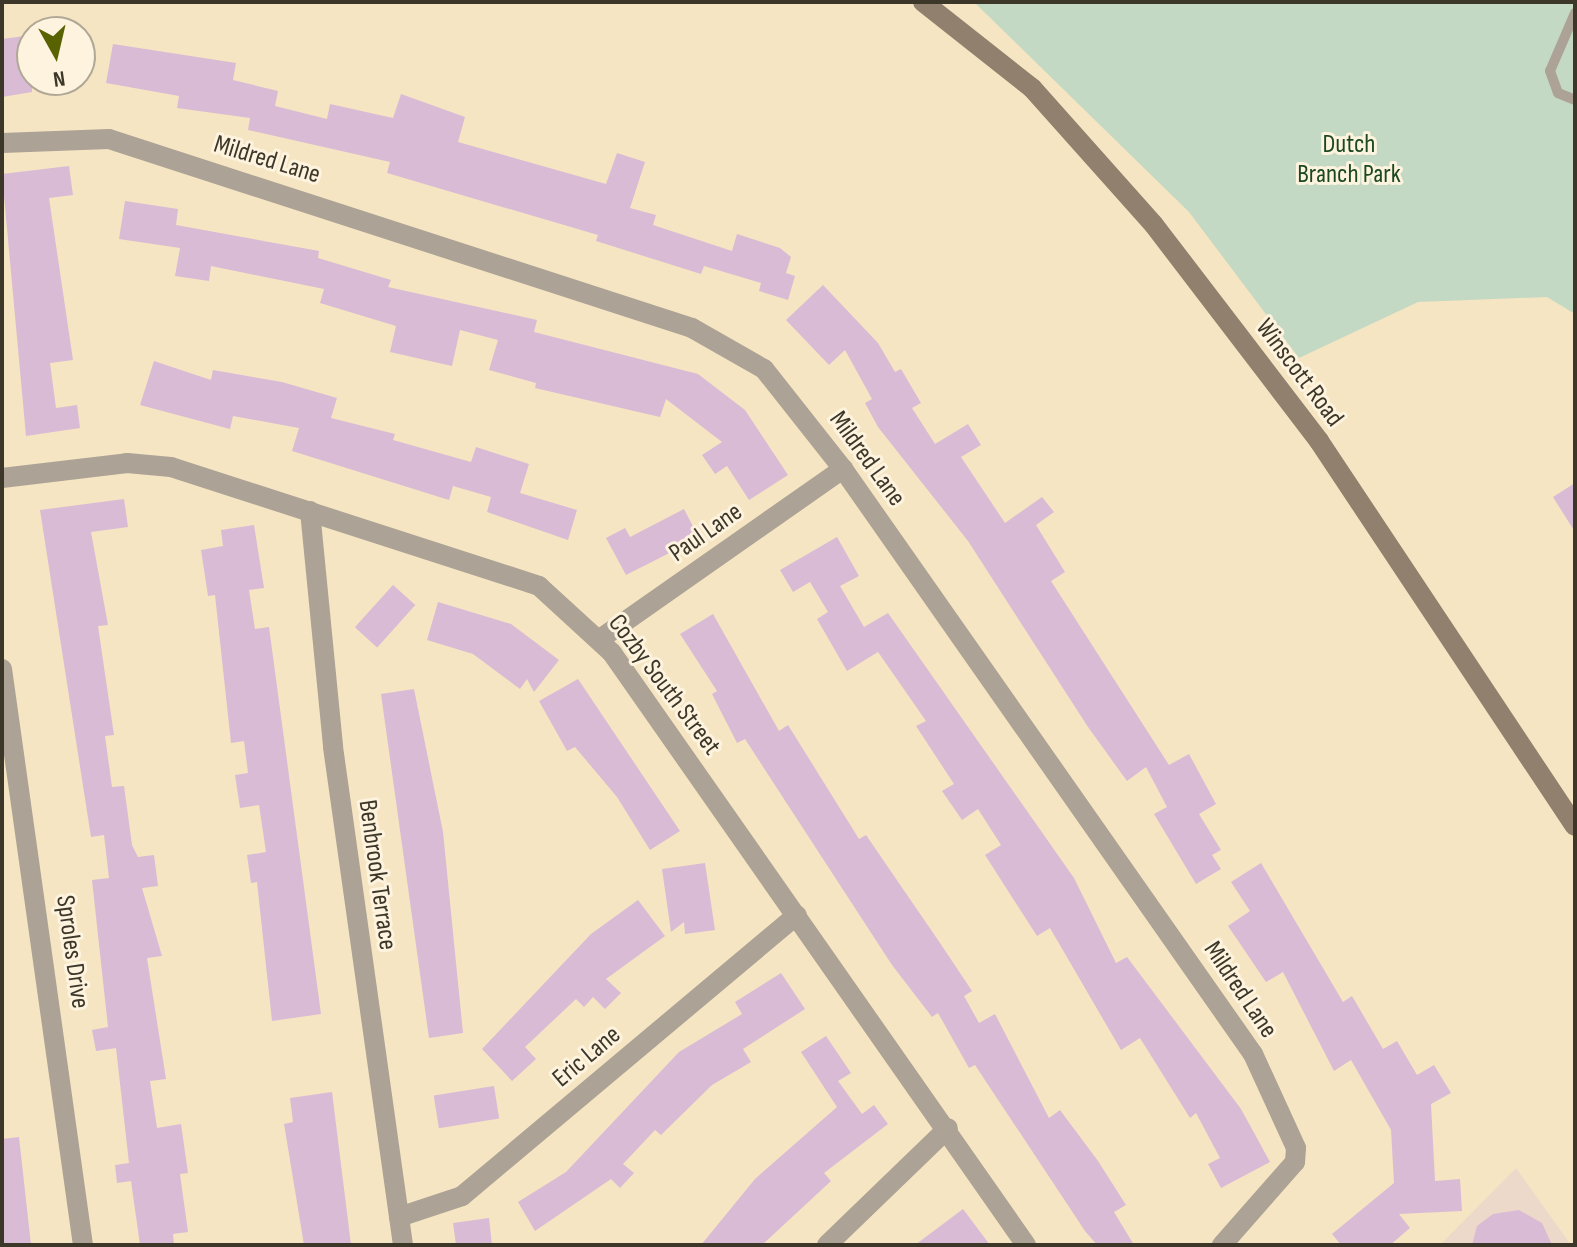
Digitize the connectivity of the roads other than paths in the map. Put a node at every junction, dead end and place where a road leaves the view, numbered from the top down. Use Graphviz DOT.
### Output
graph roads {
  1 [pos="923,2"];
  2 [pos="1575,13"];
  3 [pos="1575,100"];
  4 [pos="2,143"];
  5 [pos="843,469"];
  6 [pos="2,478"];
  7 [pos="310,511"];
  8 [pos="600,639"];
  9 [pos="2,669"];
  10 [pos="1575,826"];
  11 [pos="797,915"];
  12 [pos="948,1128"];
  13 [pos="399,1217"];
  14 [pos="83,1245"];
  15 [pos="403,1245"];
  16 [pos="827,1245"];
  17 [pos="1026,1245"];
  18 [pos="1222,1245"];
  1 -- 10 [label="main road, Winscott Road"];
  2 -- 3 [label="lane"];
  4 -- 5 [label="street, Mildred Lane"];
  5 -- 8 [label="street, Paul Lane"];
  5 -- 18 [label="street, Mildred Lane"];
  6 -- 7 [label="street, Cozby South Street"];
  7 -- 8 [label="street, Cozby South Street"];
  7 -- 13 [label="street, Benbrook Terrace"];
  8 -- 11 [label="street, Cozby South Street"];
  9 -- 14 [label="street, Sproles Drive"];
  11 -- 12 [label="street, Cozby South Street"];
  11 -- 13 [label="street, Eric Lane"];
  12 -- 16 [label="street"];
  12 -- 17 [label="street, Cozby South Street"];
  13 -- 15 [label="street, Benbrook Terrace"];
}
